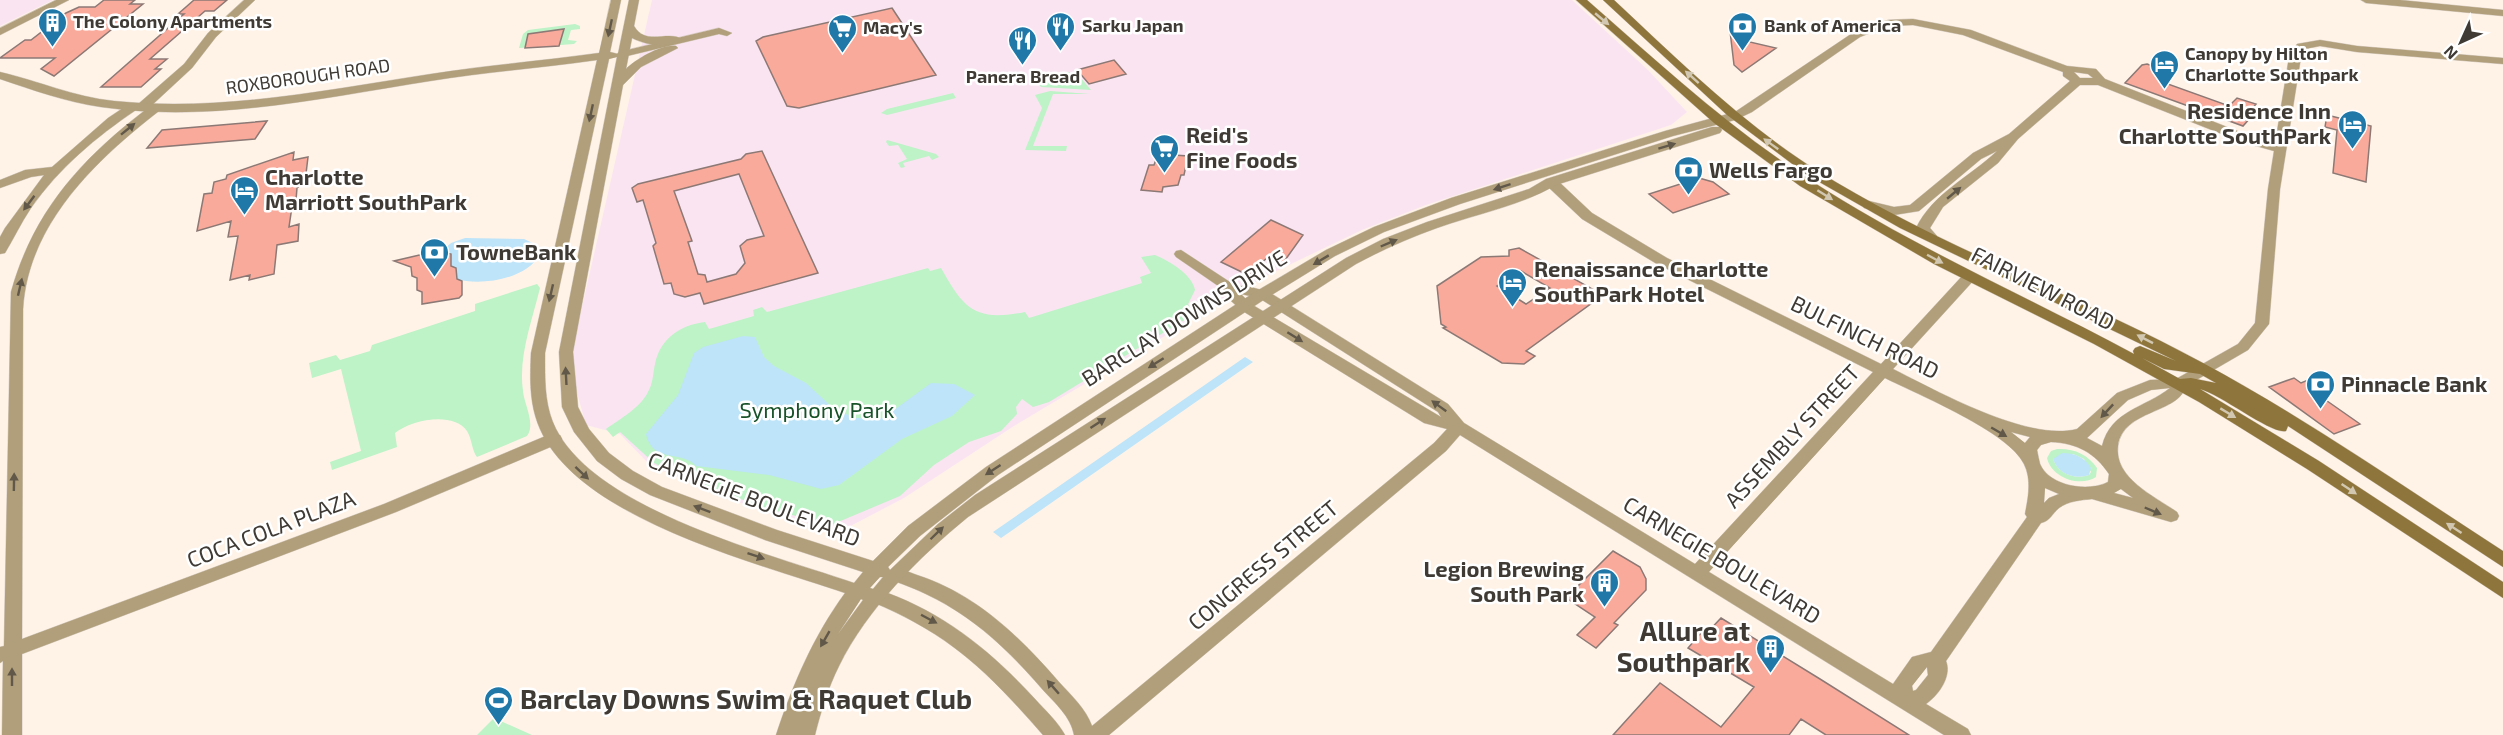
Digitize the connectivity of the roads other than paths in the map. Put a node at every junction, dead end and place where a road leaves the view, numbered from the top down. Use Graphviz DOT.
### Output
graph roads {
  1 [pos="64,0"];
  2 [pos="250,0"];
  3 [pos="616,0"];
  4 [pos="634,0"];
  5 [pos="1581,0"];
  6 [pos="1608,0"];
  7 [pos="2366,0"];
  8 [pos="2503,13"];
  9 [pos="629,26"];
  10 [pos="0,32"];
  11 [pos="675,44"];
  12 [pos="623,54"];
  13 [pos="604,56"];
  14 [pos="2503,61"];
  15 [pos="2068,70"];
  16 [pos="0,75"];
  17 [pos="2077,81"];
  18 [pos="2099,81"];
  19 [pos="617,85"];
  20 [pos="143,108"];
  21 [pos="1735,116"];
  22 [pos="1722,123"];
  23 [pos="2013,137"];
  24 [pos="2280,149"];
  25 [pos="56,170"];
  26 [pos="1546,178"];
  27 [pos="0,184"];
  28 [pos="1869,205"];
  29 [pos="1930,236"];
  30 [pos="0,250"];
  31 [pos="1181,254"];
  32 [pos="1970,277"];
  33 [pos="1233,290"];
  34 [pos="1264,295"];
  35 [pos="1280,305"];
  36 [pos="1246,307"];
  37 [pos="1262,317"];
  38 [pos="2202,369"];
  39 [pos="1883,370"];
  40 [pos="2178,384"];
  41 [pos="1978,418"];
  42 [pos="1458,428"];
  43 [pos="2057,437"];
  44 [pos="554,439"];
  45 [pos="2031,463"];
  46 [pos="2361,467"];
  47 [pos="2114,469"];
  48 [pos="2090,494"];
  49 [pos="2036,517"];
  50 [pos="2503,560"];
  51 [pos="876,570"];
  52 [pos="1697,573"];
  53 [pos="897,574"];
  54 [pos="2503,591"];
  55 [pos="867,593"];
  56 [pos="6,652"];
  57 [pos="1906,700"];
  58 [pos="12,735"];
  59 [pos="786,735"];
  60 [pos="805,735"];
  61 [pos="1055,735"];
  62 [pos="1084,735"];
  63 [pos="1095,735"];
  64 [pos="1961,735"];
  1 -- 10 [label="street"];
  2 -- 20 [label="street"];
  3 -- 13 [label="street, one-way"];
  4 -- 9 [label="street, CARNEGIE BOULEVARD"];
  5 -- 22 [label="main road, FAIRVIEW ROAD, one-way"];
  21 -- 6 [label="main road, FAIRVIEW ROAD, one-way"];
  7 -- 8 [label="street"];
  9 -- 11 [label="street"];
  9 -- 12 [label="street, CARNEGIE BOULEVARD"];
  11 -- 12 [label="street, ROXBOROUGH ROAD"];
  11 -- 19 [label="street"];
  12 -- 13 [label="street, ROXBOROUGH ROAD"];
  12 -- 19 [label="street, CARNEGIE BOULEVARD"];
  13 -- 20 [label="street, ROXBOROUGH ROAD"];
  13 -- 44 [label="street, one-way"];
  14 -- 24 [label="street"];
  15 -- 17 [label="street"];
  15 -- 18 [label="street, BARCLAY DOWNS DRIVE"];
  15 -- 21 [label="street, BARCLAY DOWNS DRIVE"];
  16 -- 20 [label="street, ROXBOROUGH ROAD"];
  17 -- 18 [label="street, BARCLAY DOWNS DRIVE"];
  17 -- 23 [label="street"];
  18 -- 24 [label="street, BARCLAY DOWNS DRIVE"];
  51 -- 19 [label="street, CARNEGIE BOULEVARD, one-way"];
  20 -- 25 [label="street"];
  56 -- 20 [label="street, one-way"];
  21 -- 22 [label="street, BARCLAY DOWNS DRIVE"];
  28 -- 21 [label="main road, FAIRVIEW ROAD, one-way"];
  22 -- 26 [label="street, BARCLAY DOWNS DRIVE"];
  22 -- 32 [label="main road, FAIRVIEW ROAD, one-way"];
  23 -- 28 [label="street"];
  29 -- 23 [label="street, one-way"];
  24 -- 38 [label="street"];
  25 -- 27 [label="street"];
  25 -- 30 [label="street, one-way"];
  26 -- 34 [label="street, BARCLAY DOWNS DRIVE, one-way"];
  35 -- 26 [label="street, BARCLAY DOWNS DRIVE, one-way"];
  26 -- 39 [label="street, BULFINCH ROAD"];
  28 -- 29 [label="main road, FAIRVIEW ROAD"];
  38 -- 29 [label="main road, FAIRVIEW ROAD, one-way"];
  31 -- 33 [label="street, CARNEGIE BOULEVARD"];
  32 -- 38 [label="main road"];
  32 -- 39 [label="street, ASSEMBLY STREET"];
  32 -- 40 [label="main road, FAIRVIEW ROAD"];
  33 -- 34 [label="street, CARNEGIE BOULEVARD"];
  33 -- 36 [label="street, CARNEGIE BOULEVARD"];
  34 -- 35 [label="street, CARNEGIE BOULEVARD"];
  34 -- 36 [label="street, BARCLAY DOWNS DRIVE"];
  35 -- 37 [label="street, BARCLAY DOWNS DRIVE"];
  42 -- 35 [label="street, CARNEGIE BOULEVARD, one-way"];
  36 -- 37 [label="street, CARNEGIE BOULEVARD"];
  36 -- 51 [label="street, BARCLAY DOWNS DRIVE, one-way"];
  37 -- 42 [label="street, CARNEGIE BOULEVARD, one-way"];
  53 -- 37 [label="street, BARCLAY DOWNS DRIVE, one-way"];
  38 -- 40 [label="street"];
  38 -- 46 [label="main road, FAIRVIEW ROAD"];
  39 -- 41 [label="street, BULFINCH ROAD"];
  39 -- 52 [label="street, ASSEMBLY STREET"];
  40 -- 43 [label="street, one-way"];
  40 -- 46 [label="main road"];
  40 -- 47 [label="street"];
  40 -- 54 [label="main road, FAIRVIEW ROAD, one-way"];
  41 -- 43 [label="street, BULFINCH ROAD"];
  41 -- 45 [label="street, BULFINCH ROAD, one-way"];
  42 -- 52 [label="street, CARNEGIE BOULEVARD"];
  42 -- 63 [label="street, CONGRESS STREET"];
  43 -- 45 [label="street"];
  43 -- 47 [label="street, BULFINCH ROAD"];
  44 -- 55 [label="street, one-way"];
  44 -- 56 [label="street, COCA COLA PLAZA"];
  45 -- 48 [label="street, BULFINCH ROAD"];
  45 -- 49 [label="street"];
  50 -- 46 [label="main road, FAIRVIEW ROAD, one-way"];
  47 -- 48 [label="street"];
  48 -- 47 [label="street, one-way"];
  48 -- 49 [label="street"];
  49 -- 57 [label="street"];
  51 -- 53 [label="street, CARNEGIE BOULEVARD"];
  51 -- 55 [label="street, BARCLAY DOWNS DRIVE"];
  52 -- 57 [label="street, CARNEGIE BOULEVARD"];
  53 -- 55 [label="street, BARCLAY DOWNS DRIVE"];
  62 -- 53 [label="street, CARNEGIE BOULEVARD, one-way"];
  55 -- 59 [label="street, BARCLAY DOWNS DRIVE, one-way"];
  55 -- 60 [label="street, BARCLAY DOWNS DRIVE"];
  55 -- 61 [label="street, one-way"];
  58 -- 56 [label="street, one-way"];
  57 -- 64 [label="street, CARNEGIE BOULEVARD"];
}
